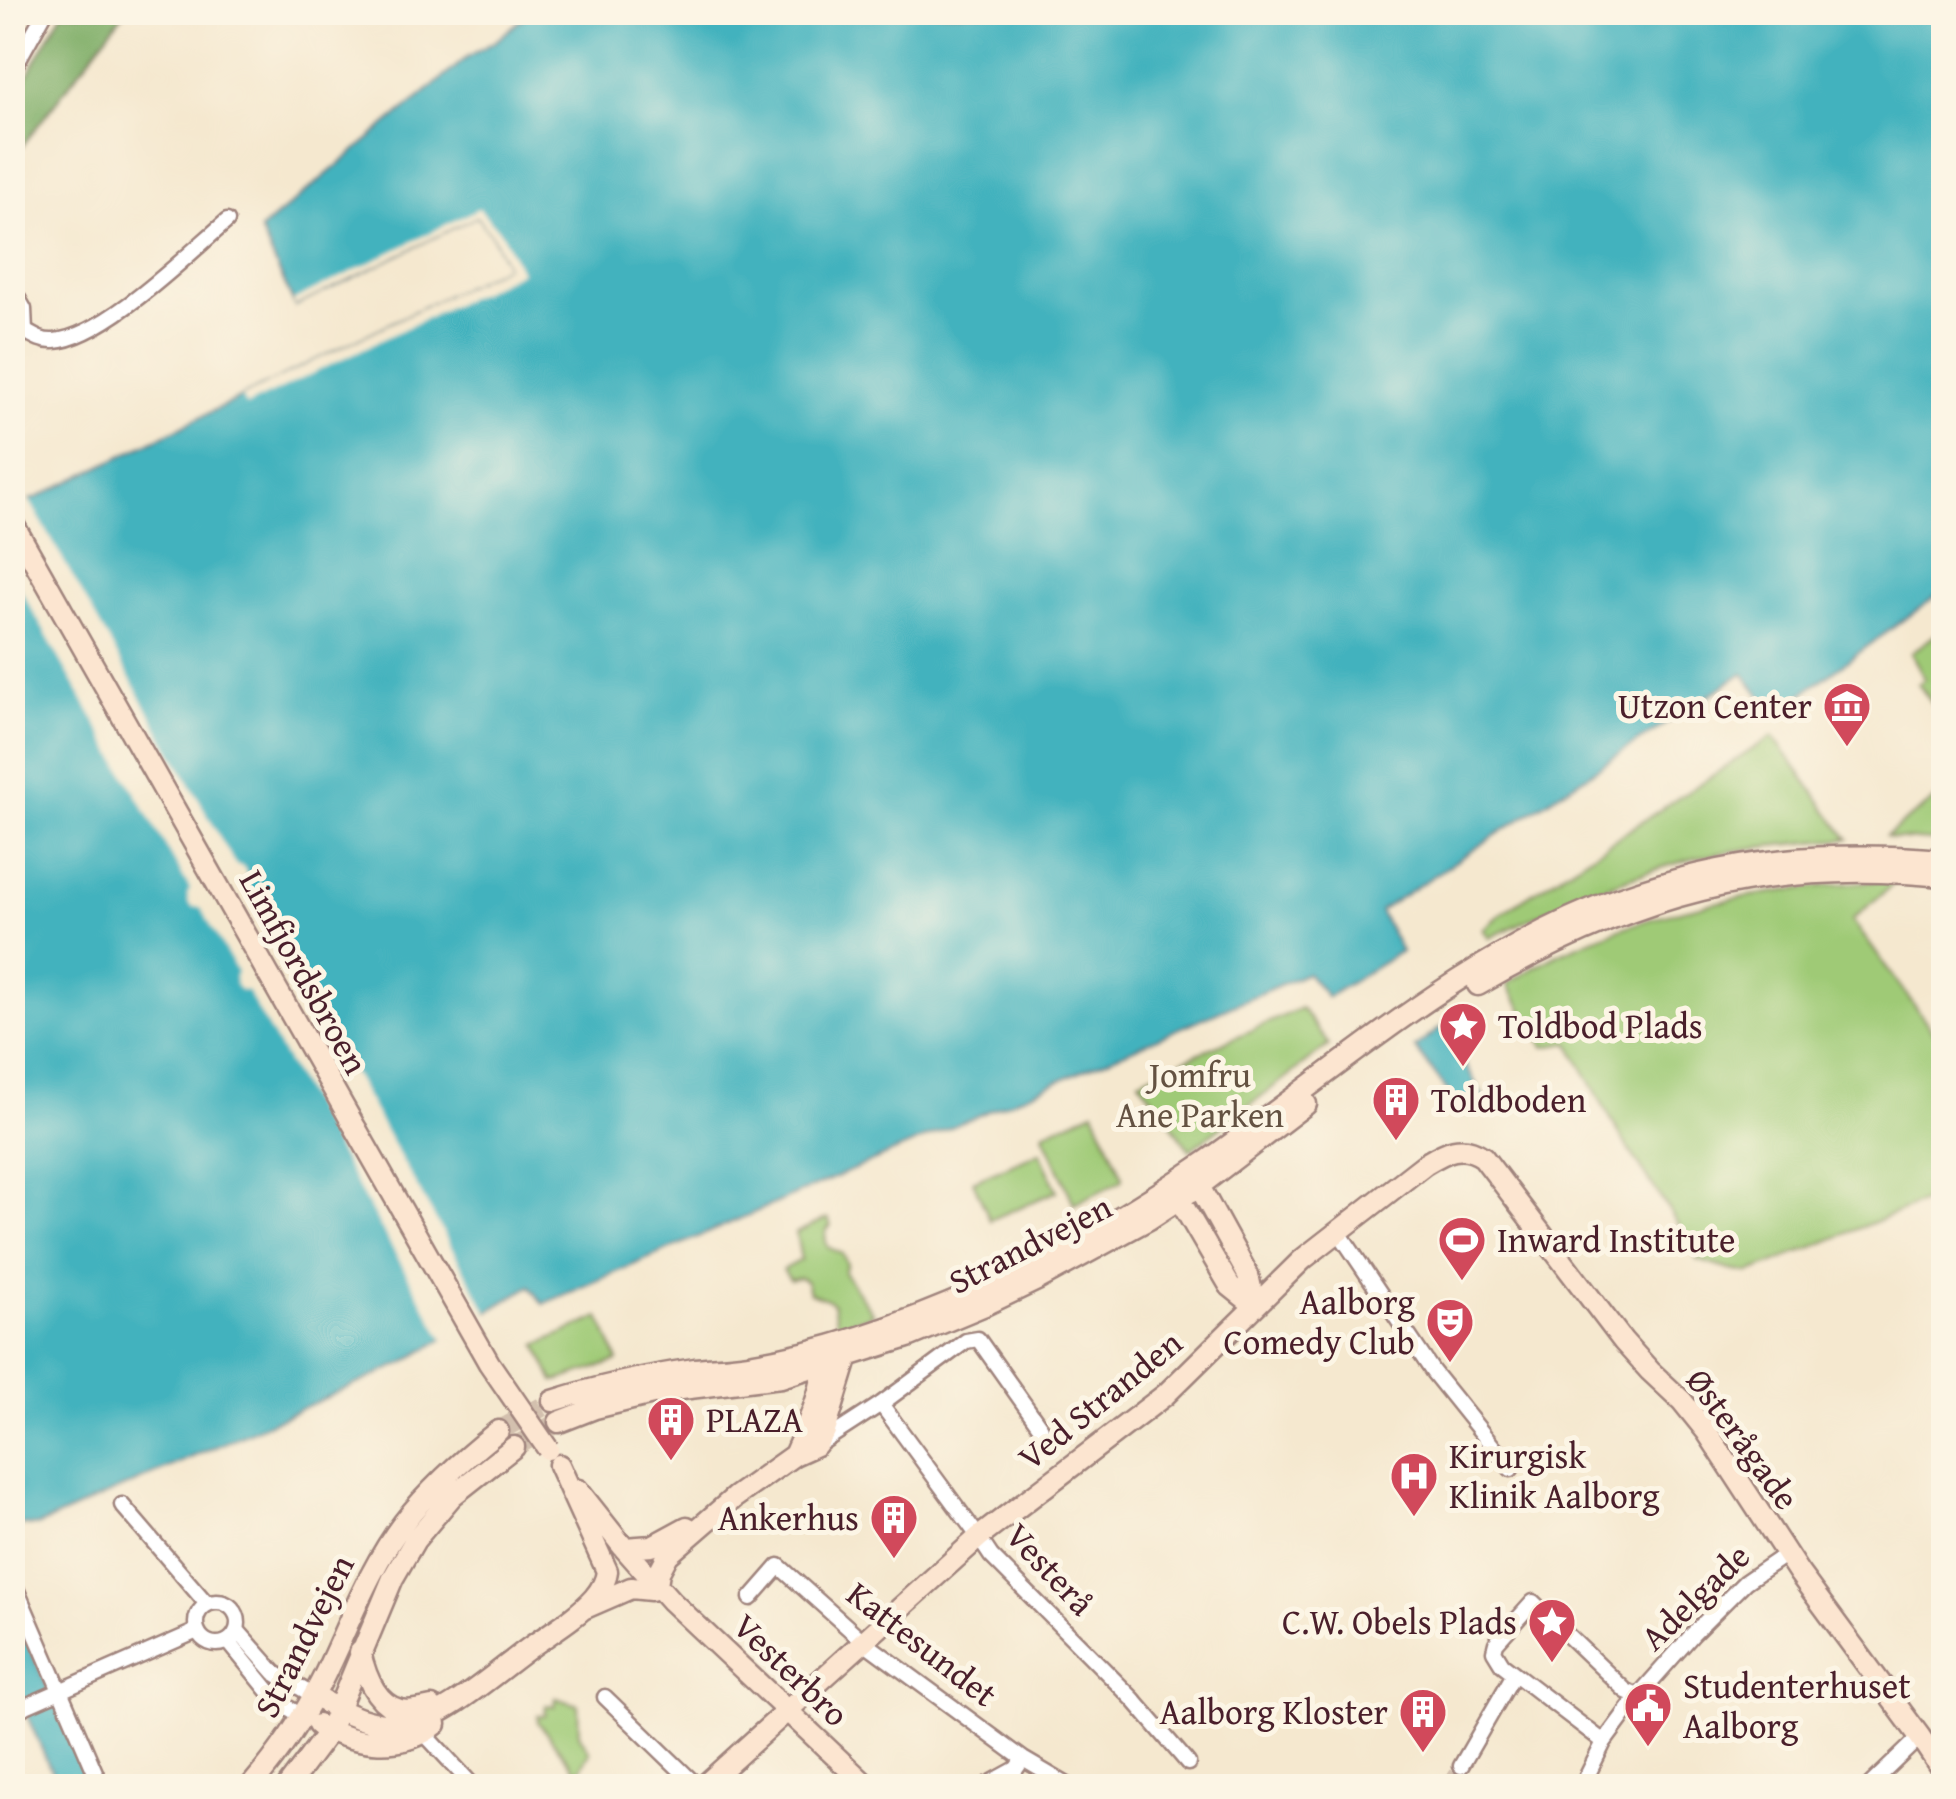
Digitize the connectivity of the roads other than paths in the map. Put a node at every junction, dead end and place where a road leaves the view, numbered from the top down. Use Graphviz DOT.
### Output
graph roads {
  1 [pos="45,12"];
  2 [pos="12,71"];
  3 [pos="226,221"];
  4 [pos="12,288"];
  5 [pos="26,331"];
  6 [pos="12,346"];
  7 [pos="12,522"];
  8 [pos="1944,860"];
  9 [pos="1903,864"];
  10 [pos="1944,876"];
  11 [pos="1462,1148"];
  12 [pos="1186,1188"];
  13 [pos="1338,1230"];
  14 [pos="1255,1306"];
  15 [pos="824,1356"];
  16 [pos="848,1356"];
  17 [pos="553,1401"];
  18 [pos="881,1404"];
  19 [pos="559,1422"];
  20 [pos="1041,1428"];
  21 [pos="498,1431"];
  22 [pos="816,1446"];
  23 [pos="514,1447"];
  24 [pos="794,1455"];
  25 [pos="553,1457"];
  26 [pos="1511,1469"];
  27 [pos="735,1497"];
  28 [pos="122,1505"];
  29 [pos="979,1537"];
  30 [pos="624,1548"];
  31 [pos="1786,1554"];
  32 [pos="12,1579"];
  33 [pos="654,1587"];
  34 [pos="751,1598"];
  35 [pos="207,1604"];
  36 [pos="583,1608"];
  37 [pos="197,1631"];
  38 [pos="232,1636"];
  39 [pos="864,1642"];
  40 [pos="360,1652"];
  41 [pos="1514,1674"];
  42 [pos="58,1692"];
  43 [pos="314,1696"];
  44 [pos="1638,1696"];
  45 [pos="606,1697"];
  46 [pos="458,1700"];
  47 [pos="15,1710"];
  48 [pos="337,1710"];
  49 [pos="786,1710"];
  50 [pos="302,1717"];
  51 [pos="329,1731"];
  52 [pos="424,1734"];
  53 [pos="1920,1737"];
  54 [pos="1604,1742"];
  55 [pos="1022,1760"];
  56 [pos="1188,1764"];
  57 [pos="1460,1766"];
  58 [pos="1944,1774"];
  59 [pos="101,1786"];
  60 [pos="251,1786"];
  61 [pos="288,1786"];
  62 [pos="473,1786"];
  63 [pos="700,1786"];
  64 [pos="867,1786"];
  65 [pos="986,1786"];
  66 [pos="1068,1786"];
  67 [pos="1582,1786"];
  68 [pos="1869,1786"];
  1 -- 2 [label="street"];
  3 -- 5 [label="street"];
  4 -- 5 [label="street"];
  5 -- 6 [label="street"];
  7 -- 25 [label="street, Limfjordsbroen, bridge"];
  8 -- 9 [label="street"];
  9 -- 10 [label="street"];
  9 -- 12 [label="street, Strandvejen"];
  11 -- 13 [label="street, Ved Stranden"];
  11 -- 31 [label="street, Østerågade"];
  12 -- 14 [label="street"];
  12 -- 15 [label="street, Strandvejen"];
  12 -- 16 [label="street, Strandvejen"];
  13 -- 14 [label="street, Ved Stranden"];
  13 -- 26 [label="street"];
  14 -- 29 [label="street, Ved Stranden"];
  15 -- 16 [label="street, Strandvejen"];
  15 -- 17 [label="street, Strandvejen"];
  15 -- 19 [label="street, Strandvejen"];
  15 -- 24 [label="street"];
  16 -- 22 [label="street"];
  18 -- 20 [label="street, Ved Stranden"];
  18 -- 22 [label="street"];
  18 -- 29 [label="street, Vesterå"];
  21 -- 43 [label="street, Strandvejen"];
  22 -- 24 [label="street"];
  23 -- 40 [label="street, Strandvejen"];
  24 -- 27 [label="street"];
  25 -- 30 [label="street, Vesterbro"];
  25 -- 33 [label="street, Vesterbro"];
  25 -- 36 [label="street"];
  27 -- 30 [label="street"];
  27 -- 33 [label="street"];
  28 -- 35 [label="street"];
  29 -- 39 [label="street, Ved Stranden"];
  29 -- 56 [label="street, Vesterå"];
  30 -- 33 [label="street, Vesterbro"];
  31 -- 44 [label="street, Adelgade"];
  31 -- 53 [label="street, Østerågade"];
  32 -- 42 [label="street"];
  33 -- 36 [label="street"];
  33 -- 49 [label="street, Vesterbro"];
  34 -- 39 [label="street, Kattesundet"];
  35 -- 37 [label="street"];
  35 -- 38 [label="street"];
  36 -- 46 [label="street"];
  37 -- 38 [label="street"];
  37 -- 42 [label="street"];
  38 -- 43 [label="street"];
  38 -- 50 [label="street"];
  39 -- 49 [label="street, Ved Stranden"];
  39 -- 55 [label="street, Kattesundet"];
  40 -- 46 [label="street"];
  40 -- 48 [label="street, Strandvejen"];
  41 -- 44 [label="street"];
  41 -- 54 [label="street"];
  41 -- 57 [label="street"];
  42 -- 47 [label="street"];
  42 -- 59 [label="street"];
  43 -- 48 [label="street"];
  43 -- 50 [label="street, Strandvejen"];
  44 -- 54 [label="street, Adelgade"];
  45 -- 63 [label="street"];
  46 -- 48 [label="street"];
  46 -- 52 [label="street"];
  48 -- 51 [label="street, Strandvejen"];
  49 -- 63 [label="street, Ved Stranden"];
  49 -- 64 [label="street, Vesterbro"];
  50 -- 51 [label="street"];
  50 -- 60 [label="street, Strandvejen"];
  51 -- 52 [label="street"];
  51 -- 61 [label="street, Strandvejen"];
  52 -- 62 [label="street"];
  53 -- 58 [label="street, Østerågade"];
  53 -- 68 [label="street"];
  54 -- 67 [label="street, Adelgade"];
  55 -- 65 [label="street"];
  55 -- 66 [label="street, Kattesundet"];
}
